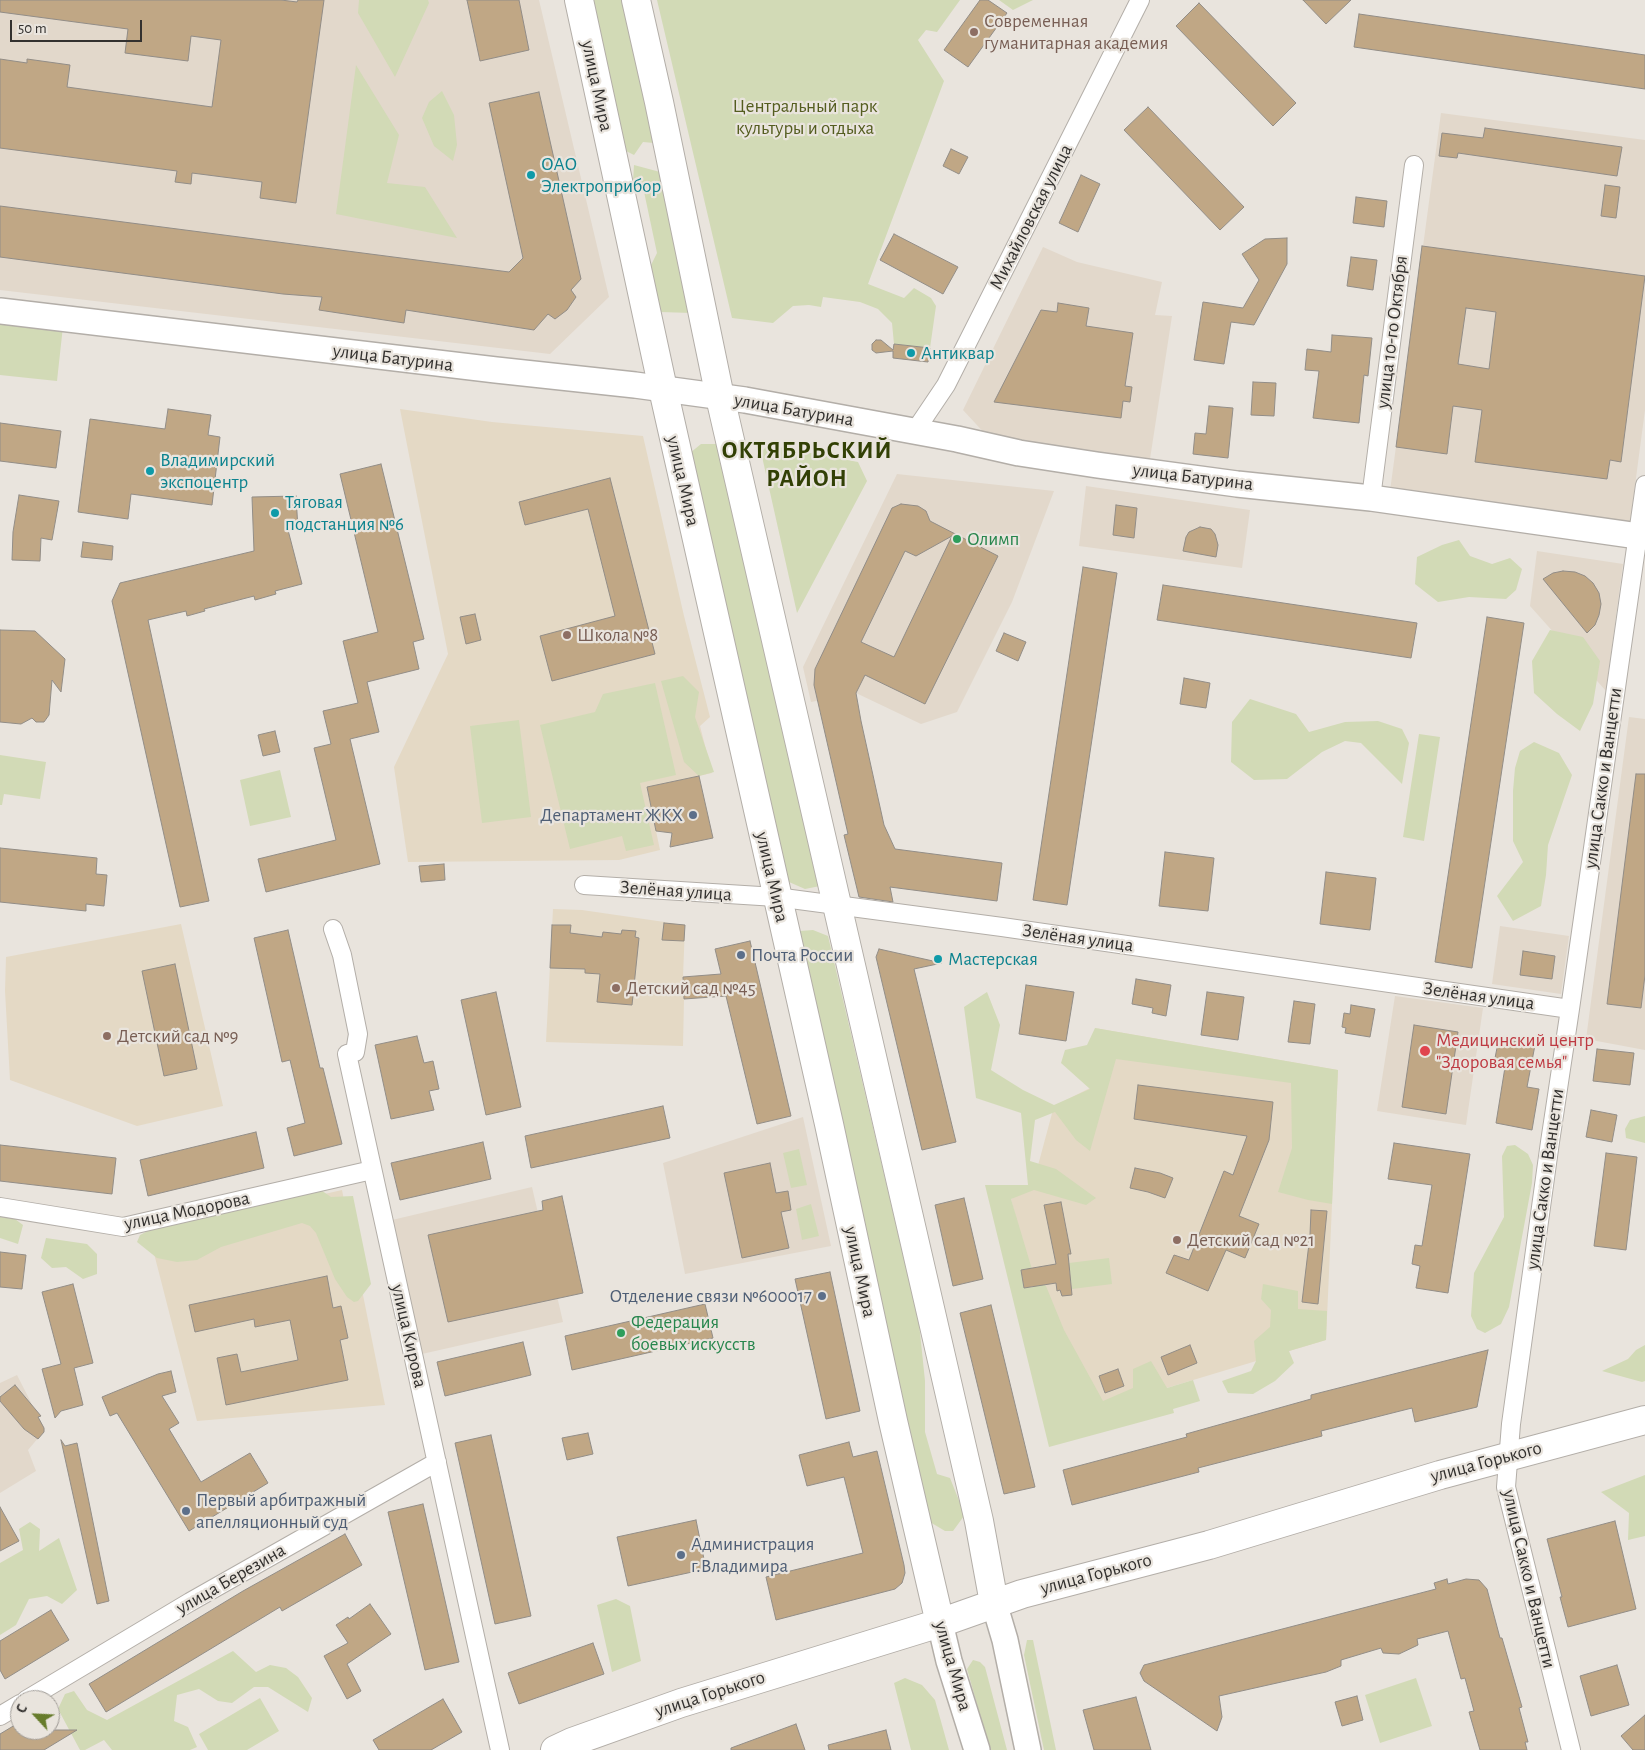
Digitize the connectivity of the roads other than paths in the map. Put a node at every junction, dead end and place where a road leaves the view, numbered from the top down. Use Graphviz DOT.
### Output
graph roads {
  1 [pos="579,0"];
  2 [pos="636,0"];
  3 [pos="1140,0"];
  4 [pos="1414,165"];
  5 [pos="0,311"];
  6 [pos="662,389"];
  7 [pos="720,397"];
  8 [pos="915,431"];
  9 [pos="1645,485"];
  10 [pos="1370,498"];
  11 [pos="1641,536"];
  12 [pos="584,885"];
  13 [pos="776,898"];
  14 [pos="837,907"];
  15 [pos="333,929"];
  16 [pos="1570,1009"];
  17 [pos="372,1170"];
  18 [pos="0,1208"];
  19 [pos="1645,1420"];
  20 [pos="1508,1456"];
  21 [pos="437,1462"];
  22 [pos="994,1603"];
  23 [pos="940,1623"];
  24 [pos="43,1690"];
  25 [pos="500,1750"];
  26 [pos="555,1750"];
  27 [pos="977,1750"];
  28 [pos="1028,1750"];
  29 [pos="1571,1750"];
  1 -- 6 [label="main road, улица Мира"];
  2 -- 7 [label="main road"];
  3 -- 8 [label="street, Михайловская улица"];
  4 -- 10 [label="street, улица 10-го Октября"];
  5 -- 6 [label="main road, улица Батурина"];
  6 -- 7 [label="main road, улица Батурина"];
  6 -- 13 [label="main road, улица Мира"];
  7 -- 8 [label="main road, улица Батурина"];
  7 -- 14 [label="main road"];
  8 -- 10 [label="main road, улица Батурина"];
  9 -- 11 [label="street, улица Сакко и Ванцетти"];
  10 -- 11 [label="main road, улица Батурина"];
  11 -- 16 [label="street, улица Сакко и Ванцетти"];
  12 -- 13 [label="street, Зелёная улица"];
  13 -- 14 [label="street, Зелёная улица"];
  13 -- 23 [label="main road, улица Мира"];
  14 -- 16 [label="street, Зелёная улица"];
  14 -- 22 [label="main road"];
  15 -- 17 [label="street, улица Кирова"];
  16 -- 20 [label="street, улица Сакко и Ванцетти"];
  17 -- 18 [label="street, улица Модорова"];
  17 -- 21 [label="street, улица Кирова"];
  19 -- 20 [label="main road, улица Горького"];
  20 -- 22 [label="main road, улица Горького"];
  20 -- 29 [label="street, улица Сакко и Ванцетти"];
  21 -- 24 [label="street, улица Березина"];
  21 -- 25 [label="street, улица Кирова"];
  22 -- 23 [label="main road, улица Горького"];
  22 -- 28 [label="main road"];
  23 -- 26 [label="main road, улица Горького"];
  23 -- 27 [label="main road, улица Мира"];
}
